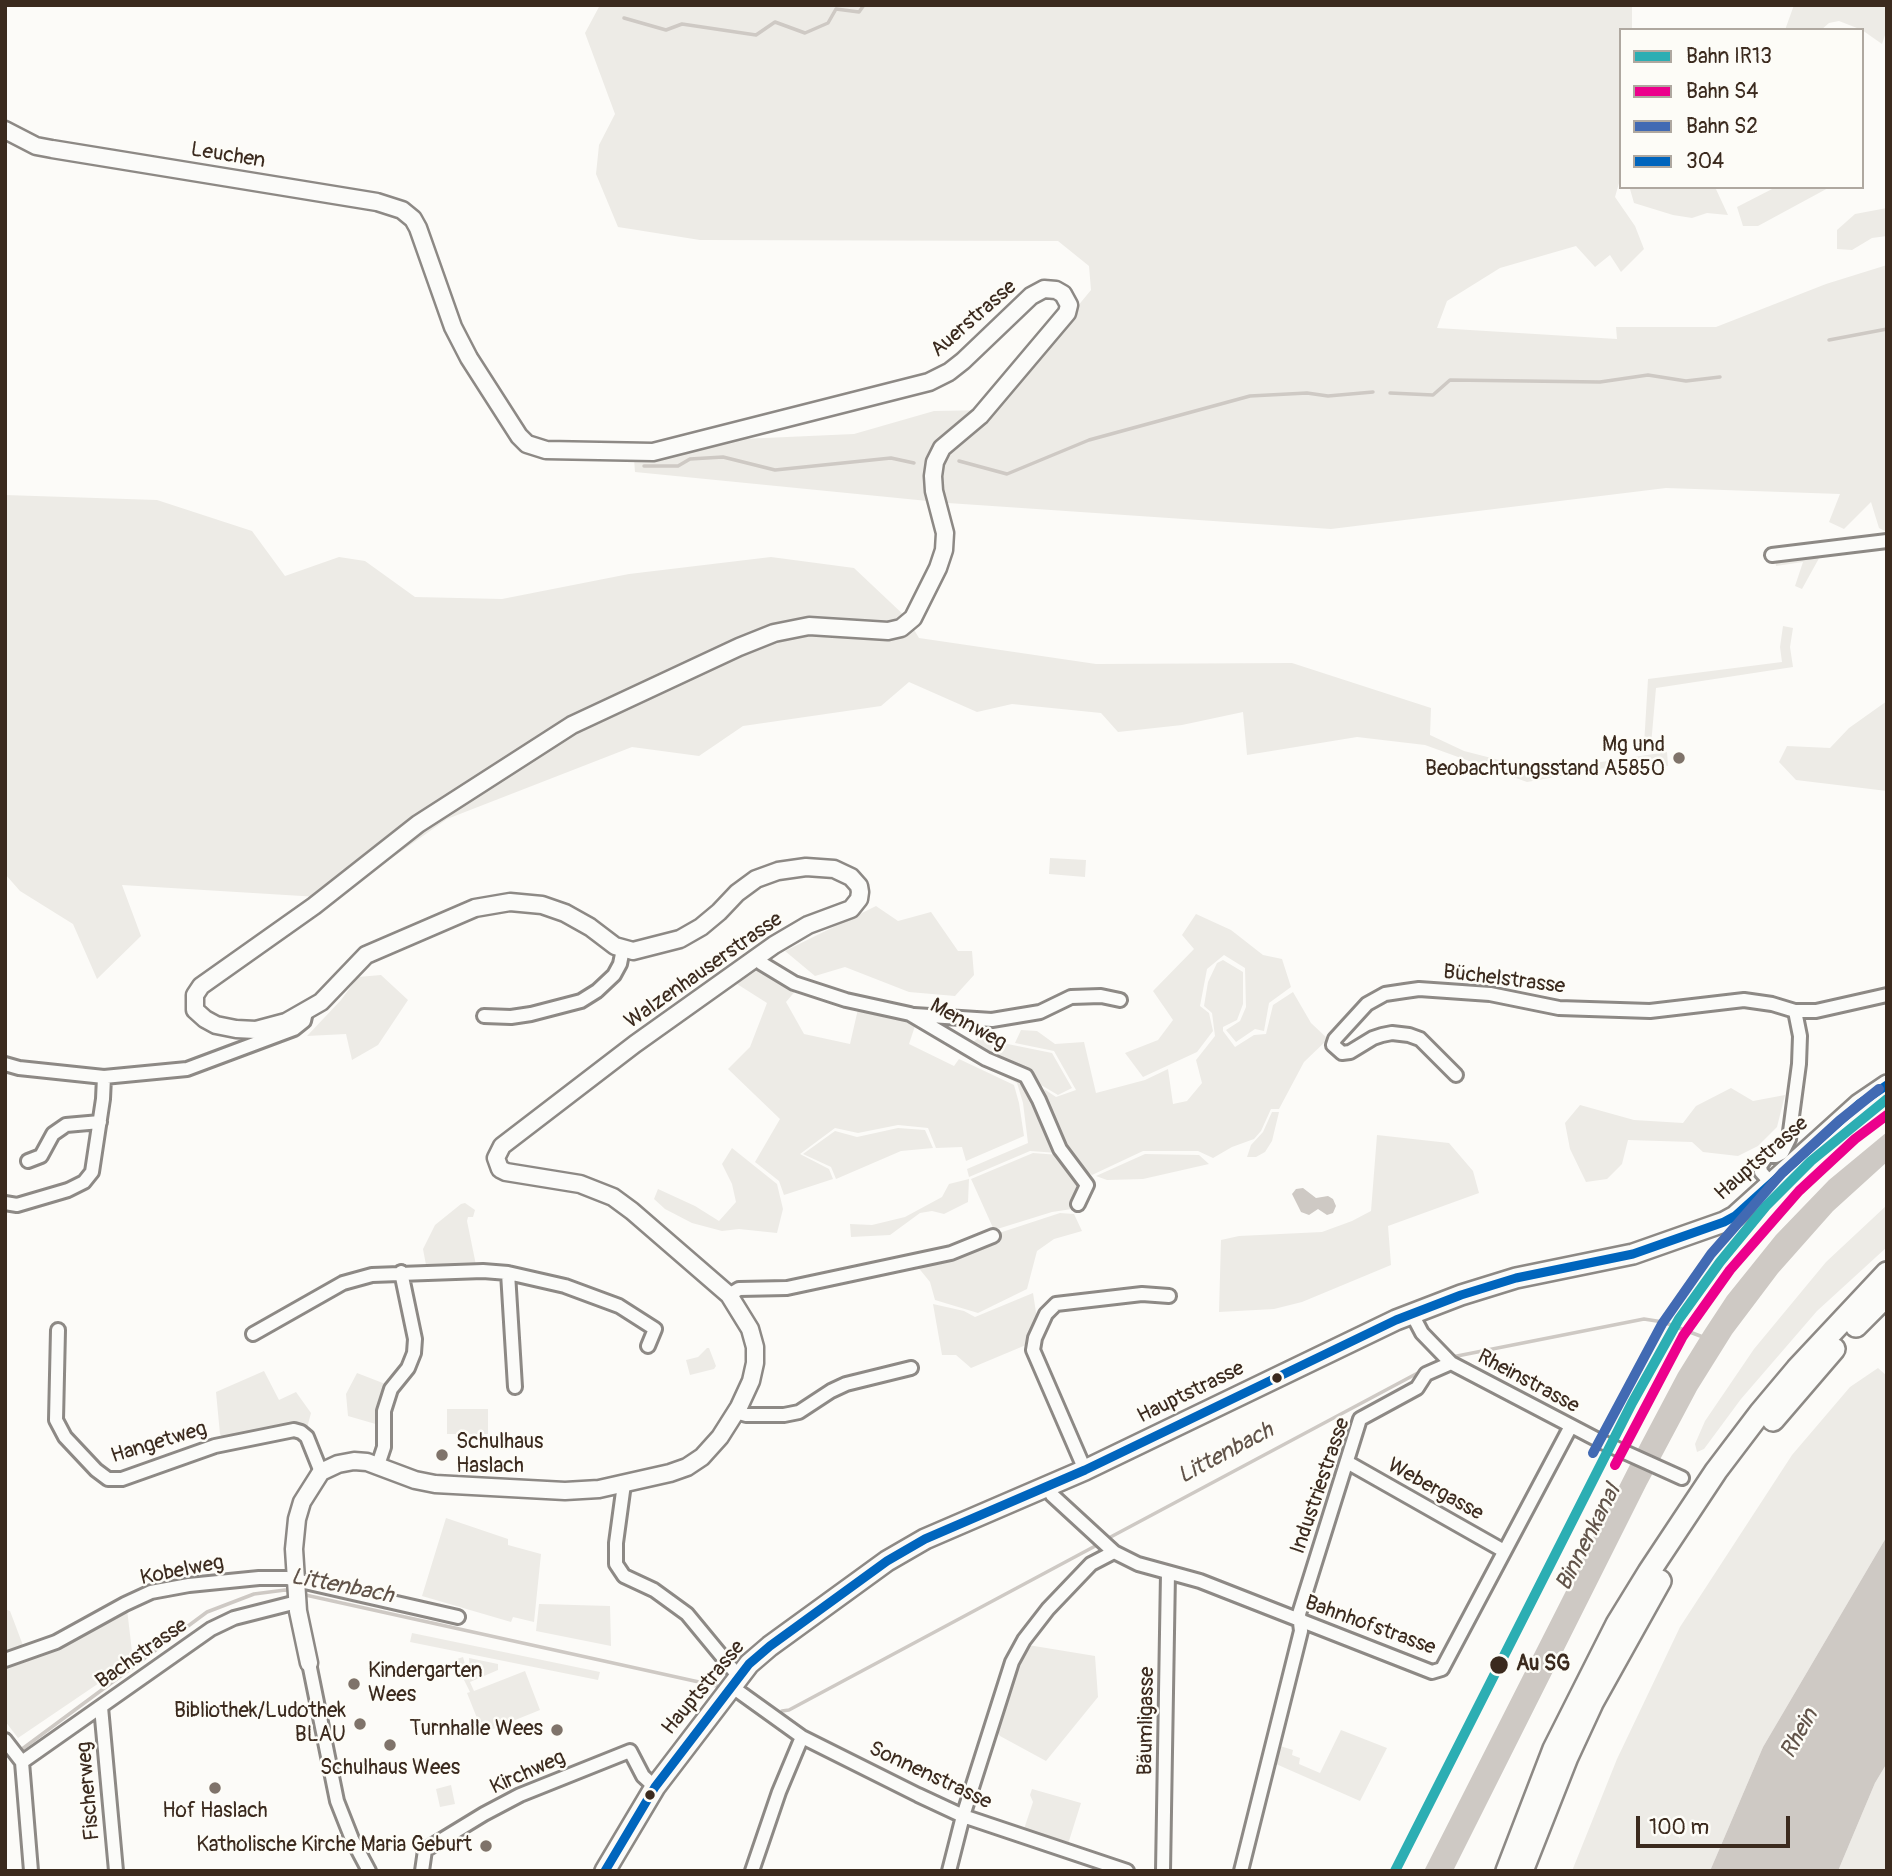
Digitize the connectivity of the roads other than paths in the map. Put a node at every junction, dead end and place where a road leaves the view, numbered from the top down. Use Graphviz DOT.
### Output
graph roads {
  1 [pos="5,130"];
  2 [pos="499,404"];
  3 [pos="1887,541"];
  4 [pos="1772,555"];
  5 [pos="623,949"];
  6 [pos="757,957"];
  7 [pos="1887,995"];
  8 [pos="1120,1000"];
  9 [pos="1796,1011"];
  10 [pos="306,1012"];
  11 [pos="910,1014"];
  12 [pos="484,1016"];
  13 [pos="5,1064"];
  14 [pos="1456,1075"];
  15 [pos="104,1077"];
  16 [pos="1887,1085"];
  17 [pos="100,1122"];
  18 [pos="28,1161"];
  19 [pos="1771,1184"];
  20 [pos="5,1203"];
  21 [pos="1078,1204"];
  22 [pos="993,1236"];
  23 [pos="401,1272"];
  24 [pos="508,1273"];
  25 [pos="1887,1273"];
  26 [pos="730,1295"];
  27 [pos="1887,1295"];
  28 [pos="1169,1296"];
  29 [pos="1412,1314"];
  30 [pos="58,1330"];
  31 [pos="253,1334"];
  32 [pos="648,1346"];
  33 [pos="1446,1358"];
  34 [pos="911,1368"];
  35 [pos="515,1387"];
  36 [pos="736,1412"];
  37 [pos="1571,1426"];
  38 [pos="1347,1462"];
  39 [pos="378,1465"];
  40 [pos="1085,1470"];
  41 [pos="321,1472"];
  42 [pos="1678,1476"];
  43 [pos="624,1484"];
  44 [pos="1048,1487"];
  45 [pos="1111,1550"];
  46 [pos="1504,1551"];
  47 [pos="1168,1573"];
  48 [pos="296,1592"];
  49 [pos="458,1617"];
  50 [pos="1299,1621"];
  51 [pos="5,1660"];
  52 [pos="309,1663"];
  53 [pos="735,1681"];
  54 [pos="101,1707"];
  55 [pos="802,1737"];
  56 [pos="7,1743"];
  57 [pos="21,1761"];
  58 [pos="655,1787"];
  59 [pos="963,1816"];
  60 [pos="1122,1870"];
  61 [pos="31,1871"];
  62 [pos="116,1871"];
  63 [pos="369,1871"];
  64 [pos="422,1871"];
  65 [pos="604,1871"];
  66 [pos="752,1871"];
  67 [pos="949,1871"];
  68 [pos="1163,1871"];
  69 [pos="1241,1871"];
  70 [pos="1507,1871"];
  71 [pos="1522,1871"];
  1 -- 2 [label="street, Leuchen"];
  2 -- 10 [label="street, Auerstrasse"];
  3 -- 4 [label="street"];
  5 -- 6 [label="street, Walzenhauserstrasse"];
  5 -- 10 [label="street"];
  5 -- 12 [label="street"];
  6 -- 11 [label="street, Mennweg"];
  6 -- 26 [label="street, Walzenhauserstrasse"];
  7 -- 9 [label="street, Büchelstrasse"];
  8 -- 11 [label="street"];
  9 -- 14 [label="street, Büchelstrasse"];
  9 -- 19 [label="street"];
  10 -- 15 [label="street"];
  11 -- 21 [label="street, Mennweg"];
  13 -- 15 [label="street"];
  15 -- 17 [label="street"];
  16 -- 19 [label="main road, Hauptstrasse"];
  17 -- 18 [label="street"];
  17 -- 20 [label="street"];
  19 -- 29 [label="main road, Hauptstrasse"];
  22 -- 26 [label="street"];
  23 -- 24 [label="street"];
  23 -- 31 [label="street"];
  23 -- 39 [label="street"];
  24 -- 32 [label="street"];
  24 -- 35 [label="street"];
  25 -- 70 [label="highway"];
  26 -- 36 [label="street, Walzenhauserstrasse"];
  27 -- 71 [label="highway"];
  28 -- 40 [label="street"];
  29 -- 33 [label="street, Rheinstrasse"];
  29 -- 40 [label="main road, Hauptstrasse"];
  30 -- 41 [label="street, Hangetweg"];
  33 -- 37 [label="street, Rheinstrasse"];
  33 -- 38 [label="street, Industriestrasse"];
  34 -- 36 [label="street"];
  36 -- 43 [label="street, Walzenhauserstrasse"];
  37 -- 42 [label="street, Rheinstrasse"];
  37 -- 46 [label="street, Bahnhofstrasse"];
  38 -- 46 [label="street, Webergasse"];
  38 -- 50 [label="street, Industriestrasse"];
  39 -- 41 [label="street, Walzenhauserstrasse"];
  39 -- 43 [label="street, Walzenhauserstrasse"];
  40 -- 44 [label="main road, Hauptstrasse"];
  41 -- 48 [label="street"];
  43 -- 53 [label="street, Sonnenstrasse"];
  44 -- 45 [label="street, Bahnhofstrasse"];
  44 -- 53 [label="main road, Hauptstrasse"];
  45 -- 47 [label="street, Bahnhofstrasse"];
  45 -- 59 [label="street"];
  46 -- 50 [label="street, Bahnhofstrasse"];
  47 -- 50 [label="street, Bahnhofstrasse"];
  47 -- 68 [label="street, Bäumligasse"];
  48 -- 49 [label="street, Kobelweg"];
  48 -- 51 [label="street, Kobelweg"];
  48 -- 52 [label="street"];
  48 -- 54 [label="street, Bachstrasse"];
  50 -- 69 [label="street, Industriestrasse"];
  52 -- 63 [label="street"];
  53 -- 55 [label="street, Sonnenstrasse"];
  53 -- 58 [label="main road, Hauptstrasse"];
  54 -- 57 [label="street, Bachstrasse"];
  54 -- 62 [label="street, Fischerweg"];
  55 -- 59 [label="street, Sonnenstrasse"];
  55 -- 66 [label="street"];
  56 -- 57 [label="street"];
  57 -- 61 [label="street"];
  58 -- 64 [label="street, Kirchweg"];
  58 -- 65 [label="main road, Hauptstrasse"];
  59 -- 60 [label="street, Sonnenstrasse"];
  59 -- 67 [label="street"];
}
